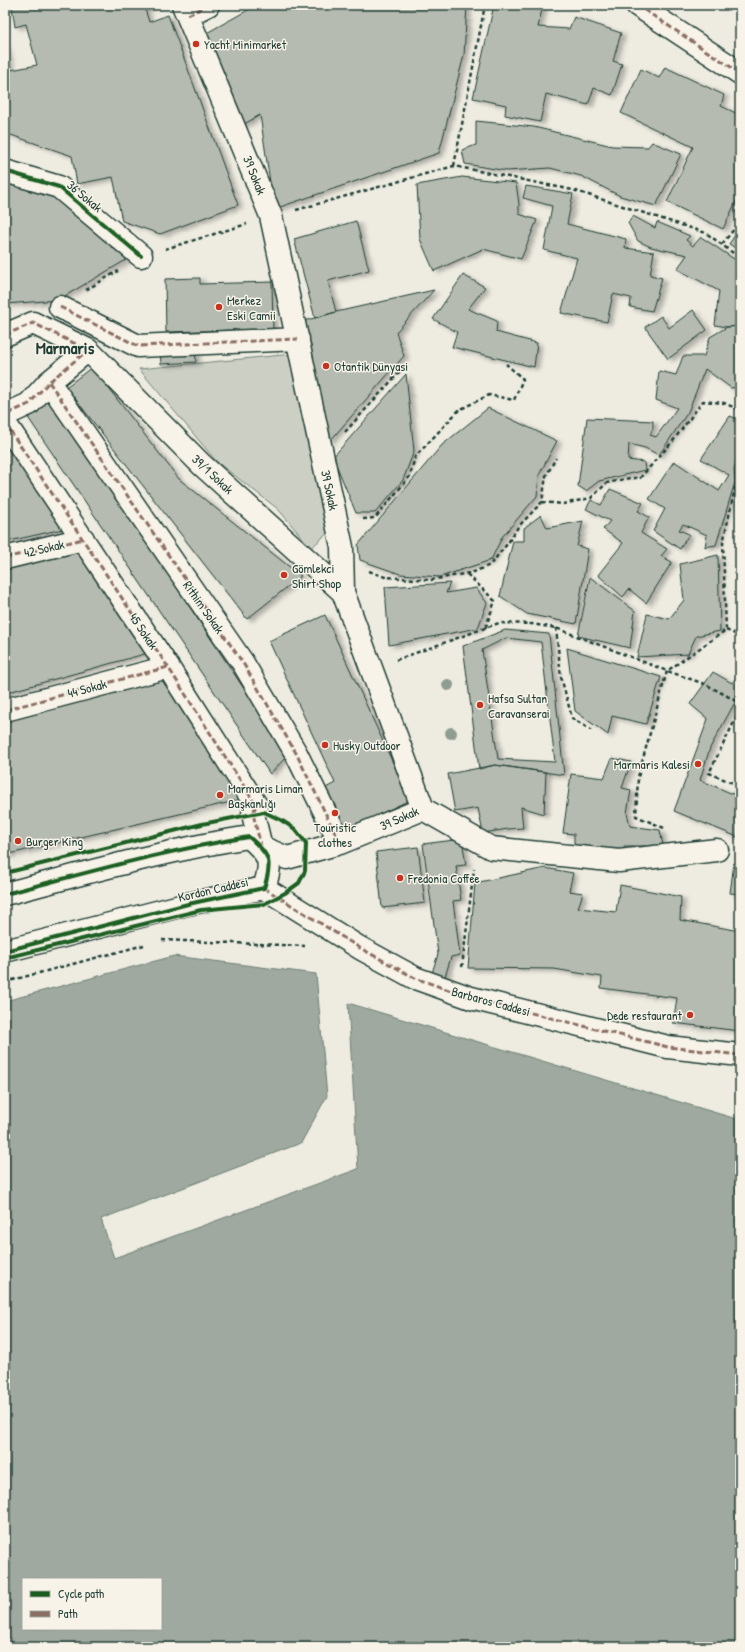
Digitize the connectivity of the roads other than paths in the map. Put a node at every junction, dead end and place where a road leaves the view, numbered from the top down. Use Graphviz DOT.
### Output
graph roads {
  1 [pos="208,5"];
  2 [pos="637,5"];
  3 [pos="185,10"];
  4 [pos="740,73"];
  5 [pos="5,171"];
  6 [pos="141,256"];
  7 [pos="60,307"];
  8 [pos="5,334"];
  9 [pos="298,340"];
  10 [pos="88,350"];
  11 [pos="49,382"];
  12 [pos="5,415"];
  13 [pos="5,423"];
  14 [pos="83,539"];
  15 [pos="5,558"];
  16 [pos="343,592"];
  17 [pos="168,667"];
  18 [pos="5,710"];
  19 [pos="424,809"];
  20 [pos="340,843"];
  21 [pos="261,847"];
  22 [pos="717,850"];
  23 [pos="264,888"];
  24 [pos="5,894"];
  25 [pos="5,951"];
  26 [pos="740,1055"];
  1 -- 3 [label="street"];
  2 -- 4 [label="street"];
  3 -- 9 [label="street, 39 Sokak"];
  5 -- 6 [label="street, 36 Sokak"];
  7 -- 9 [label="street"];
  8 -- 10 [label="street, 39/1 Sokak"];
  9 -- 16 [label="street, 39 Sokak"];
  10 -- 11 [label="street"];
  10 -- 16 [label="street, 39/1 Sokak"];
  11 -- 12 [label="street"];
  11 -- 20 [label="street, Rithim Sokak"];
  13 -- 14 [label="street, 45 Sokak"];
  14 -- 15 [label="street, 42 Sokak"];
  14 -- 17 [label="street, 45 Sokak"];
  16 -- 19 [label="street, 39 Sokak"];
  17 -- 18 [label="street, 44 Sokak"];
  17 -- 21 [label="street, 45 Sokak"];
  19 -- 20 [label="street, 39 Sokak"];
  19 -- 22 [label="street"];
  20 -- 21 [label="street, 39 Sokak"];
  21 -- 23 [label="street, Kordon Caddesi"];
  21 -- 24 [label="street"];
  23 -- 25 [label="street, Kordon Caddesi"];
  23 -- 26 [label="street, Barbaros Caddesi"];
}
